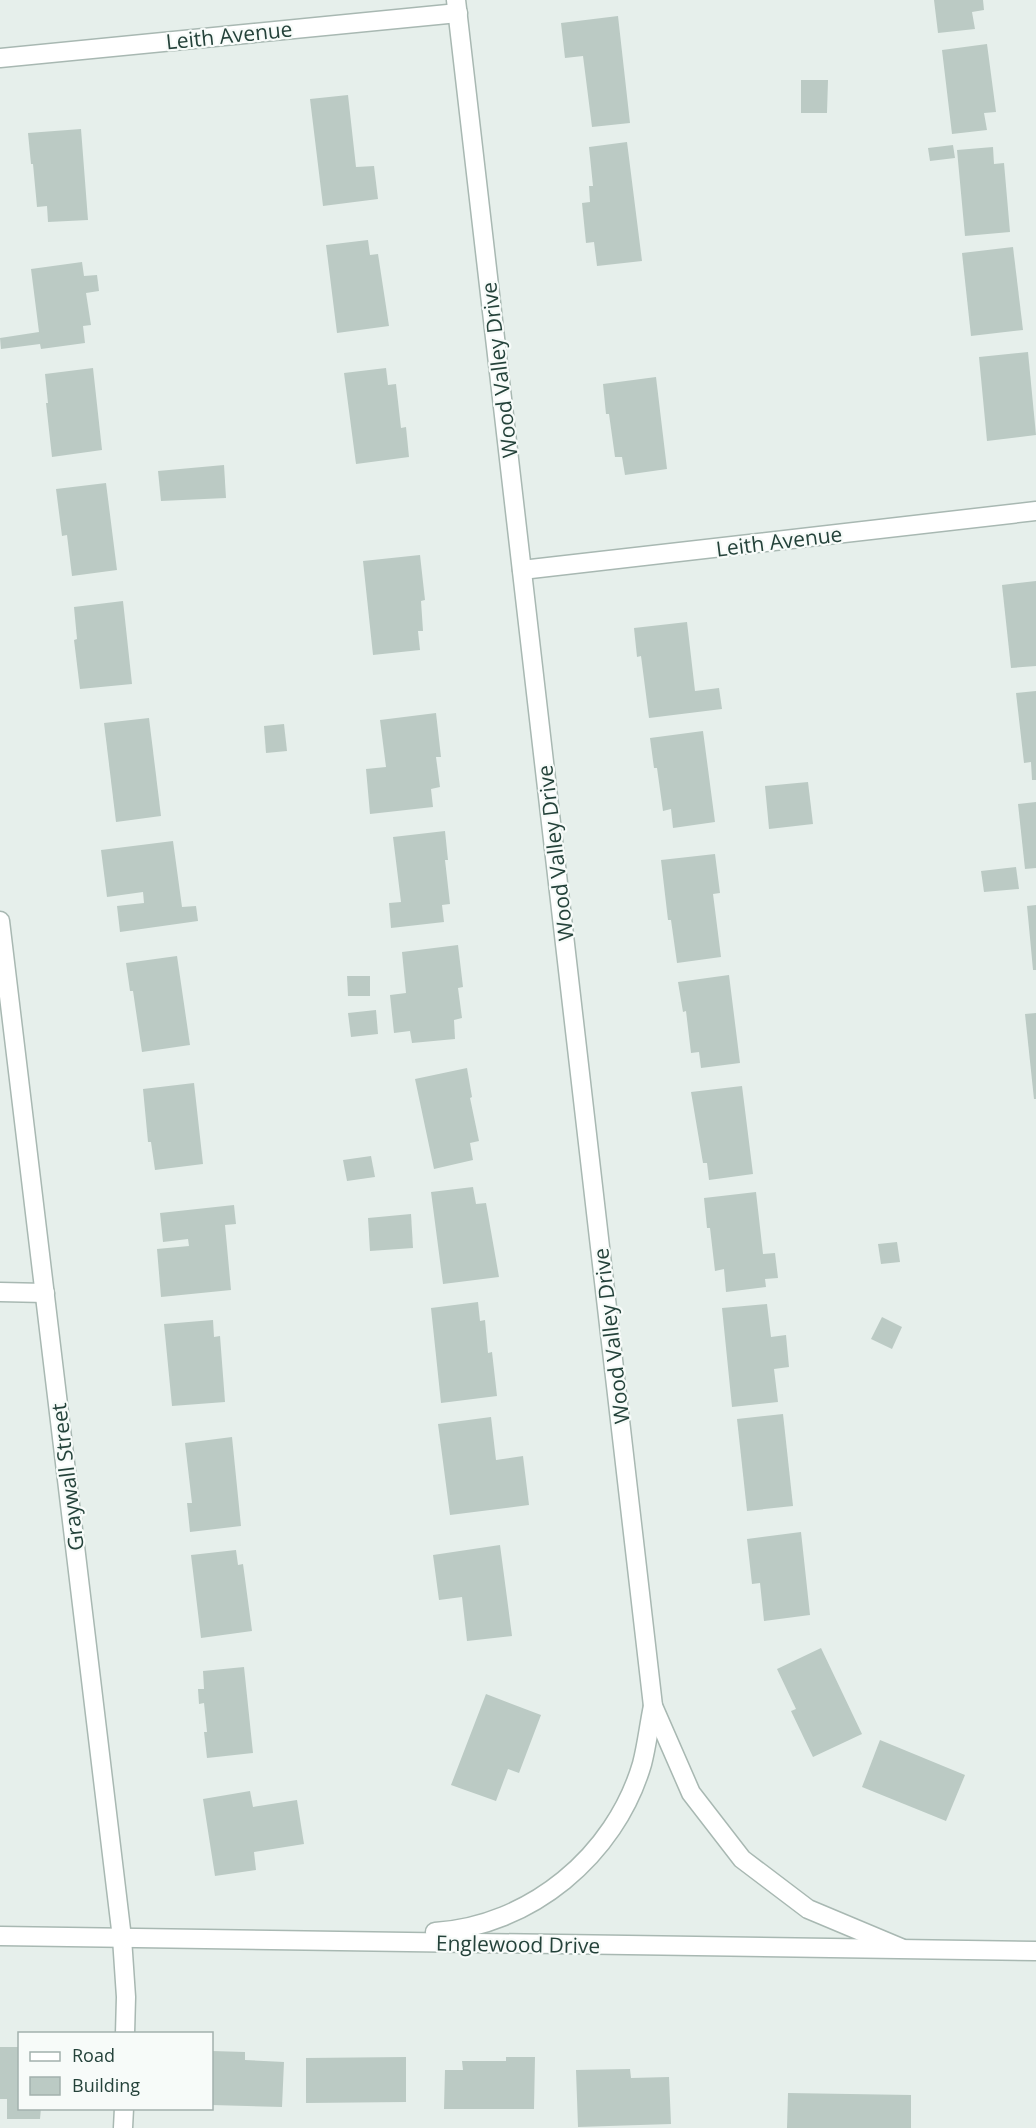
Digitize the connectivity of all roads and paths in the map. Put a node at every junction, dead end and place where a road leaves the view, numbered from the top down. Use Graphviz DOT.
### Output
graph roads {
  1 [pos="457,7"];
  2 [pos="0,58"];
  3 [pos="1036,511"];
  4 [pos="522,570"];
  5 [pos="0,921"];
  6 [pos="0,1292"];
  7 [pos="45,1293"];
  8 [pos="653,1706"];
  9 [pos="0,1936"];
  10 [pos="122,1938"];
  11 [pos="304,1941"];
  12 [pos="901,1948"];
  13 [pos="1036,1950"];
  14 [pos="125,2032"];
  15 [pos="124,2110"];
  16 [pos="123,2128"];
  1 -- 2 [label="street, Leith Avenue"];
  1 -- 4 [label="street, Wood Valley Drive"];
  3 -- 4 [label="street, Leith Avenue"];
  4 -- 8 [label="street, Wood Valley Drive"];
  5 -- 7 [label="street, Graywall Street"];
  6 -- 7 [label="street"];
  7 -- 10 [label="street, Graywall Street"];
  8 -- 11 [label="street, Wood Valley Drive"];
  8 -- 12 [label="street, Wood Valley Drive"];
  9 -- 10 [label="street, Englewood Drive"];
  10 -- 11 [label="street, Englewood Drive"];
  10 -- 14 [label="street, Graywall Street"];
  11 -- 12 [label="street, Englewood Drive"];
  12 -- 13 [label="street, Englewood Drive"];
  15 -- 16 [label="street"];
}
